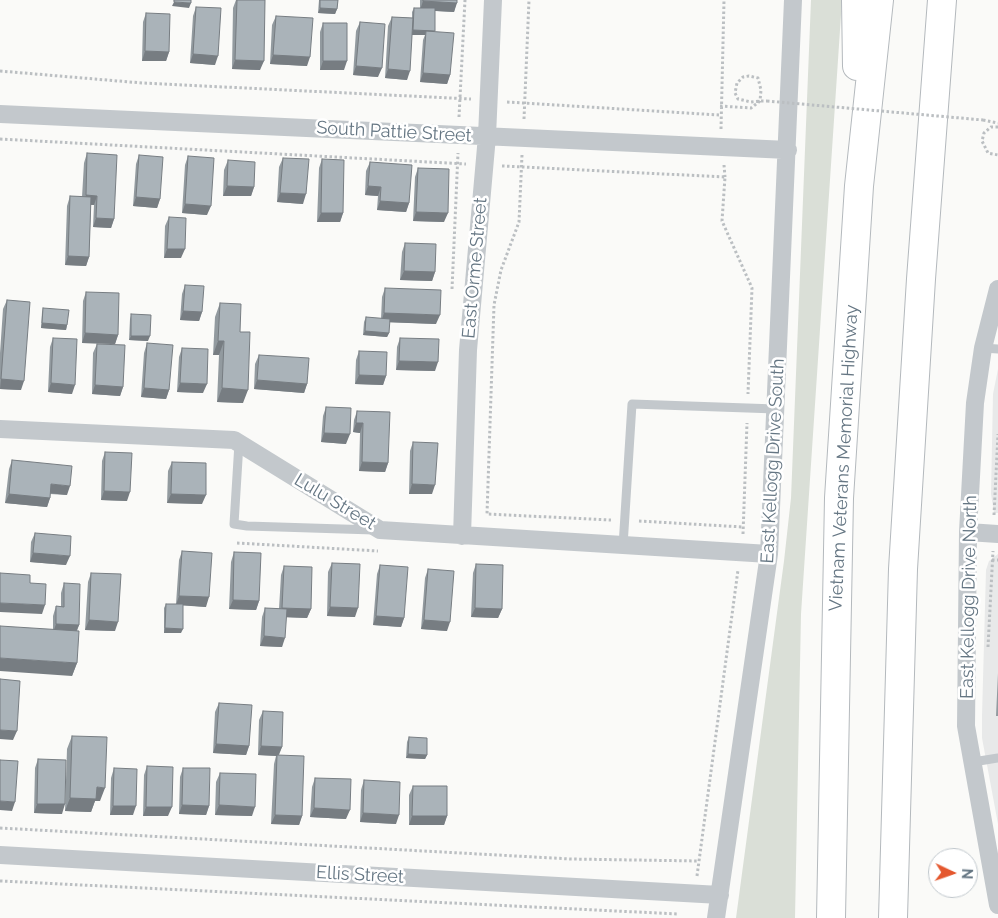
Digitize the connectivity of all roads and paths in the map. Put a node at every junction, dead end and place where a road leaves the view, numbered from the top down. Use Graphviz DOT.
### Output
graph roads {
  1 [pos="493,0"];
  2 [pos="529,0"];
  3 [pos="724,0"];
  4 [pos="794,0"];
  5 [pos="856,0"];
  6 [pos="879,0"];
  7 [pos="942,0"];
  8 [pos="952,0"];
  9 [pos="0,71"];
  10 [pos="936,86"];
  11 [pos="489,100"];
  12 [pos="760,100"];
  13 [pos="525,103"];
  14 [pos="720,106"];
  15 [pos="0,114"];
  16 [pos="719,115"];
  17 [pos="998,123"];
  18 [pos="998,127"];
  19 [pos="487,136"];
  20 [pos="523,138"];
  21 [pos="0,139"];
  22 [pos="722,147"];
  23 [pos="788,150"];
  24 [pos="998,155"];
  25 [pos="485,165"];
  26 [pos="522,167"];
  27 [pos="725,177"];
  28 [pos="859,186"];
  29 [pos="998,288"];
  30 [pos="990,348"];
  31 [pos="748,408"];
  32 [pos="776,409"];
  33 [pos="0,429"];
  34 [pos="998,434"];
  35 [pos="239,443"];
  36 [pos="996,503"];
  37 [pos="625,521"];
  38 [pos="744,527"];
  39 [pos="380,530"];
  40 [pos="968,532"];
  41 [pos="996,534"];
  42 [pos="462,536"];
  43 [pos="623,546"];
  44 [pos="740,552"];
  45 [pos="769,554"];
  46 [pos="992,560"];
  47 [pos="998,560"];
  48 [pos="988,656"];
  49 [pos="998,758"];
  50 [pos="973,762"];
  51 [pos="833,769"];
  52 [pos="895,802"];
  53 [pos="0,828"];
  54 [pos="0,855"];
  55 [pos="698,861"];
  56 [pos="0,881"];
  57 [pos="696,894"];
  58 [pos="720,895"];
  59 [pos="998,905"];
  60 [pos="716,918"];
  61 [pos="824,918"];
  62 [pos="831,918"];
  63 [pos="893,918"];
  64 [pos="900,918"];
  1 -- 11 [label="street, East Orme Street"];
  2 -- 13 [label="path"];
  3 -- 14 [label="path"];
  4 -- 23 [label="street, East Kellogg Drive South"];
  5 -- 28 [label="highway"];
  6 -- 28 [label="highway, Vietnam Veterans Memorial Highway"];
  7 -- 10 [label="highway"];
  8 -- 10 [label="highway"];
  9 -- 11 [label="path"];
  10 -- 52 [label="highway"];
  11 -- 13 [label="path"];
  11 -- 19 [label="street, East Orme Street"];
  12 -- 12 [label="path"];
  12 -- 14 [label="path"];
  12 -- 17 [label="path, bridge"];
  13 -- 16 [label="path"];
  13 -- 20 [label="path"];
  14 -- 16 [label="path"];
  15 -- 19 [label="street, South Pattie Street"];
  16 -- 22 [label="path"];
  18 -- 24 [label="path"];
  19 -- 20 [label="street, South Pattie Street"];
  19 -- 25 [label="street, East Orme Street"];
  20 -- 22 [label="street, South Pattie Street"];
  20 -- 26 [label="path"];
  21 -- 25 [label="path"];
  22 -- 23 [label="street, South Pattie Street"];
  22 -- 27 [label="path"];
  23 -- 32 [label="street, East Kellogg Drive South"];
  25 -- 26 [label="path"];
  25 -- 42 [label="street, East Orme Street"];
  26 -- 27 [label="path"];
  26 -- 37 [label="path"];
  27 -- 31 [label="path"];
  28 -- 51 [label="highway, Vietnam Veterans Memorial Highway"];
  29 -- 30 [label="street, East Kellogg Drive North"];
  30 -- 40 [label="street, East Kellogg Drive North"];
  31 -- 32 [label="lane"];
  31 -- 37 [label="lane"];
  31 -- 38 [label="path"];
  32 -- 45 [label="street, East Kellogg Drive South"];
  33 -- 35 [label="street, Lulu Street"];
  34 -- 36 [label="path"];
  35 -- 39 [label="street, Lulu Street"];
  35 -- 39 [label="lane"];
  36 -- 41 [label="path"];
  37 -- 38 [label="path"];
  37 -- 43 [label="lane"];
  38 -- 44 [label="path"];
  39 -- 42 [label="street, Lulu Street"];
  40 -- 41 [label="street"];
  40 -- 50 [label="street, East Kellogg Drive North"];
  41 -- 46 [label="path"];
  42 -- 43 [label="street, Lulu Street"];
  43 -- 44 [label="street, Lulu Street"];
  44 -- 45 [label="street, Lulu Street"];
  44 -- 55 [label="path"];
  45 -- 58 [label="street, East Kellogg Drive South"];
  46 -- 47 [label="path"];
  46 -- 48 [label="path"];
  49 -- 50 [label="lane"];
  50 -- 59 [label="street, East Kellogg Drive North"];
  51 -- 61 [label="highway"];
  51 -- 62 [label="highway, Vietnam Veterans Memorial Highway"];
  52 -- 63 [label="highway"];
  52 -- 64 [label="highway"];
  53 -- 55 [label="path"];
  54 -- 57 [label="street, Ellis Street"];
  55 -- 57 [label="path"];
  56 -- 57 [label="path"];
  57 -- 58 [label="street, Ellis Street"];
  58 -- 60 [label="street, East Kellogg Drive South"];
}
